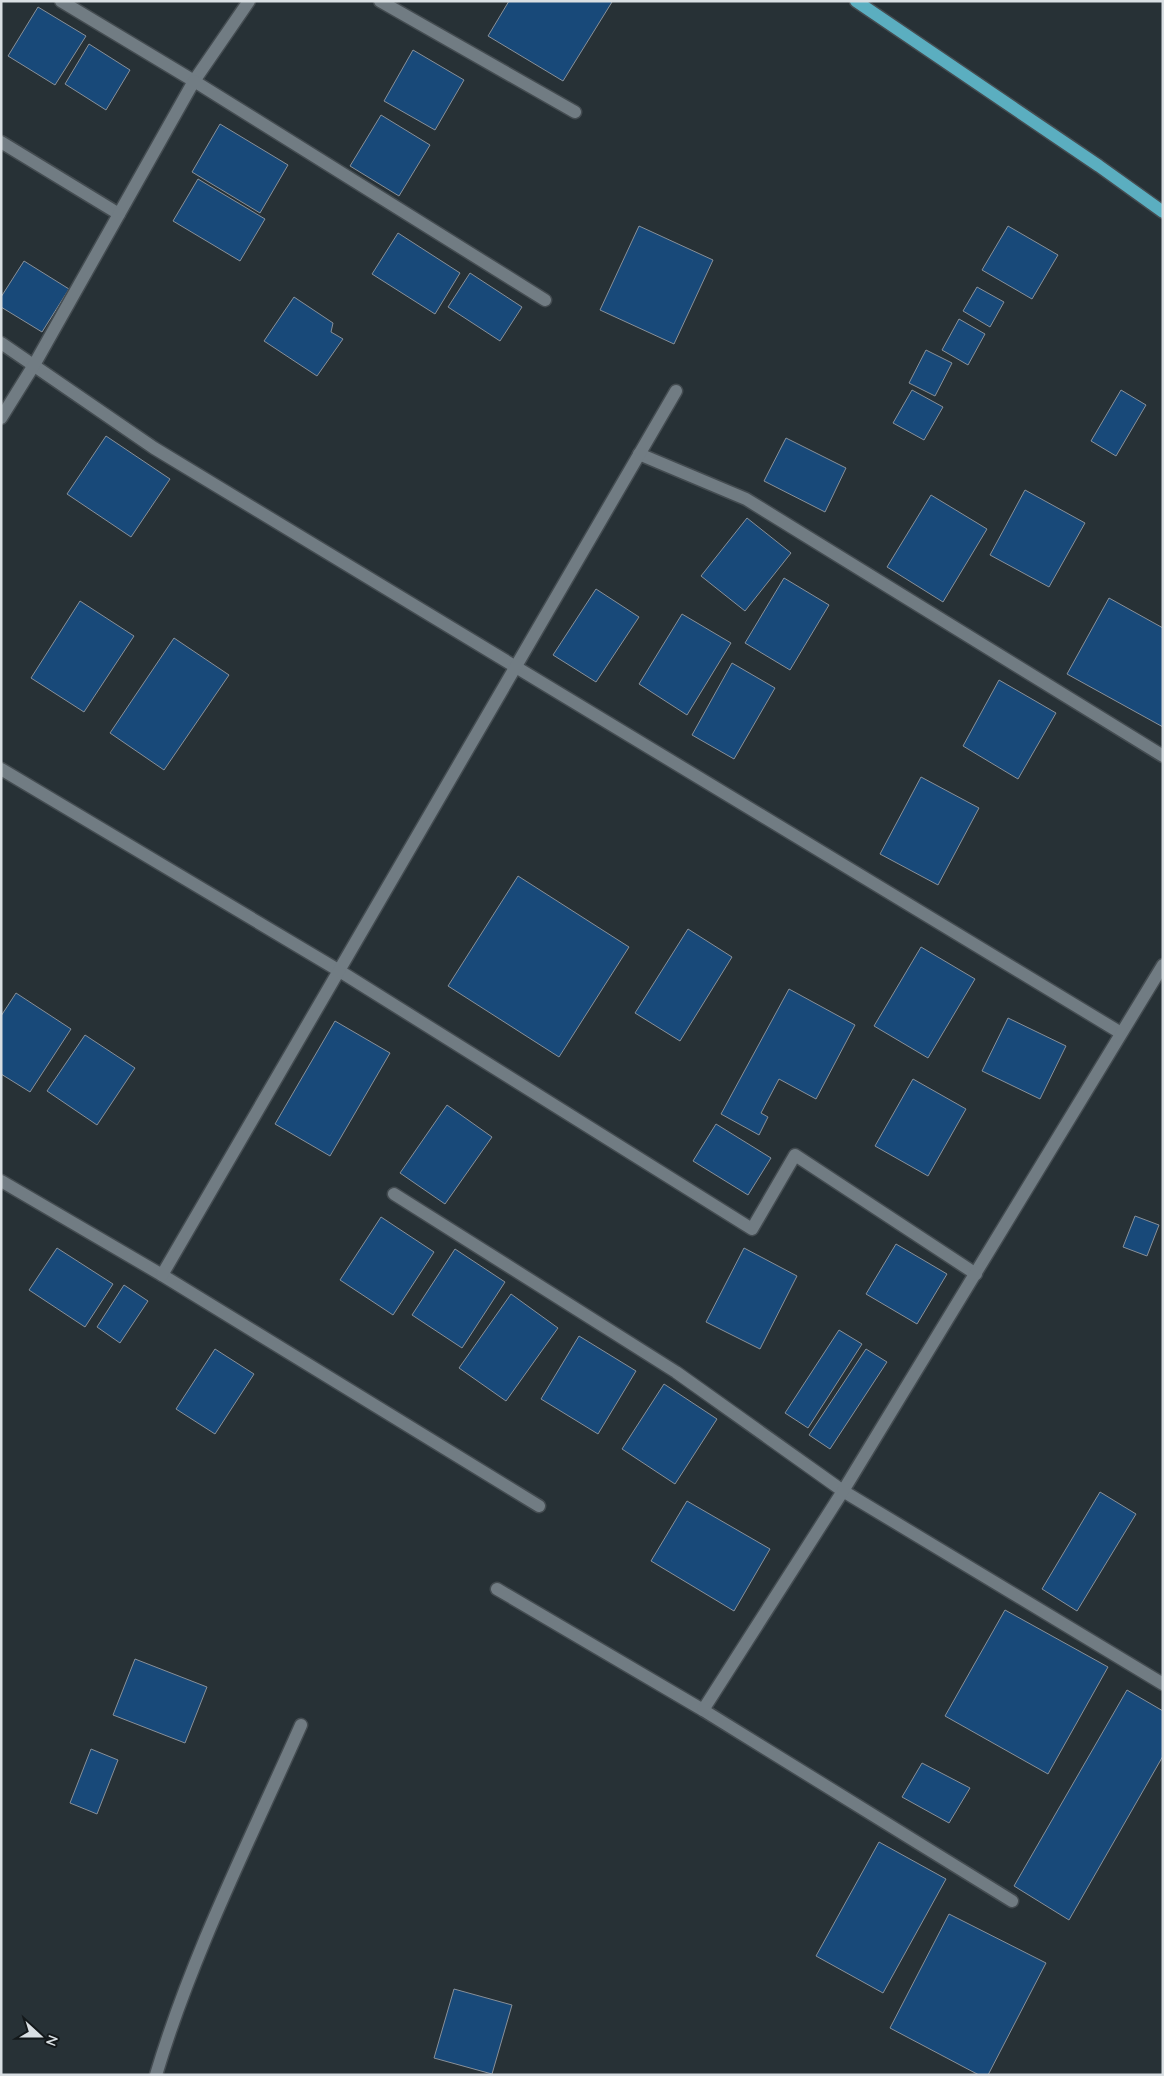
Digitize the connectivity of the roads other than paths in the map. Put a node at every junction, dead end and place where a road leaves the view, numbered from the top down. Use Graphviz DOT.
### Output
graph roads {
  1 [pos="61,1"];
  2 [pos="249,1"];
  3 [pos="380,1"];
  4 [pos="856,1"];
  5 [pos="194,81"];
  6 [pos="575,112"];
  7 [pos="1,142"];
  8 [pos="1162,209"];
  9 [pos="119,214"];
  10 [pos="545,300"];
  11 [pos="1,343"];
  12 [pos="34,365"];
  13 [pos="676,391"];
  14 [pos="1,418"];
  15 [pos="639,454"];
  16 [pos="515,666"];
  17 [pos="1163,756"];
  18 [pos="1,769"];
  19 [pos="1163,965"];
  20 [pos="338,970"];
  21 [pos="1121,1034"];
  22 [pos="1,1180"];
  23 [pos="394,1194"];
  24 [pos="976,1274"];
  25 [pos="162,1275"];
  26 [pos="842,1491"];
  27 [pos="539,1506"];
  28 [pos="496,1589"];
  29 [pos="1163,1684"];
  30 [pos="703,1710"];
  31 [pos="301,1725"];
  32 [pos="1012,1901"];
  33 [pos="156,2075"];
  1 -- 5 [label="street"];
  2 -- 5 [label="street"];
  3 -- 6 [label="street"];
  4 -- 8 [label="main road"];
  5 -- 9 [label="street"];
  5 -- 10 [label="street"];
  7 -- 9 [label="street"];
  9 -- 12 [label="street"];
  11 -- 12 [label="street"];
  12 -- 14 [label="street"];
  12 -- 16 [label="street"];
  13 -- 15 [label="street"];
  15 -- 16 [label="street"];
  15 -- 17 [label="street"];
  16 -- 20 [label="street"];
  16 -- 21 [label="street"];
  18 -- 20 [label="street"];
  19 -- 21 [label="street"];
  20 -- 24 [label="street"];
  20 -- 25 [label="street"];
  21 -- 24 [label="street"];
  22 -- 25 [label="street"];
  23 -- 26 [label="street"];
  24 -- 26 [label="street"];
  25 -- 27 [label="street"];
  26 -- 29 [label="street"];
  26 -- 30 [label="street"];
  28 -- 30 [label="street"];
  30 -- 32 [label="street"];
  31 -- 33 [label="street"];
}
